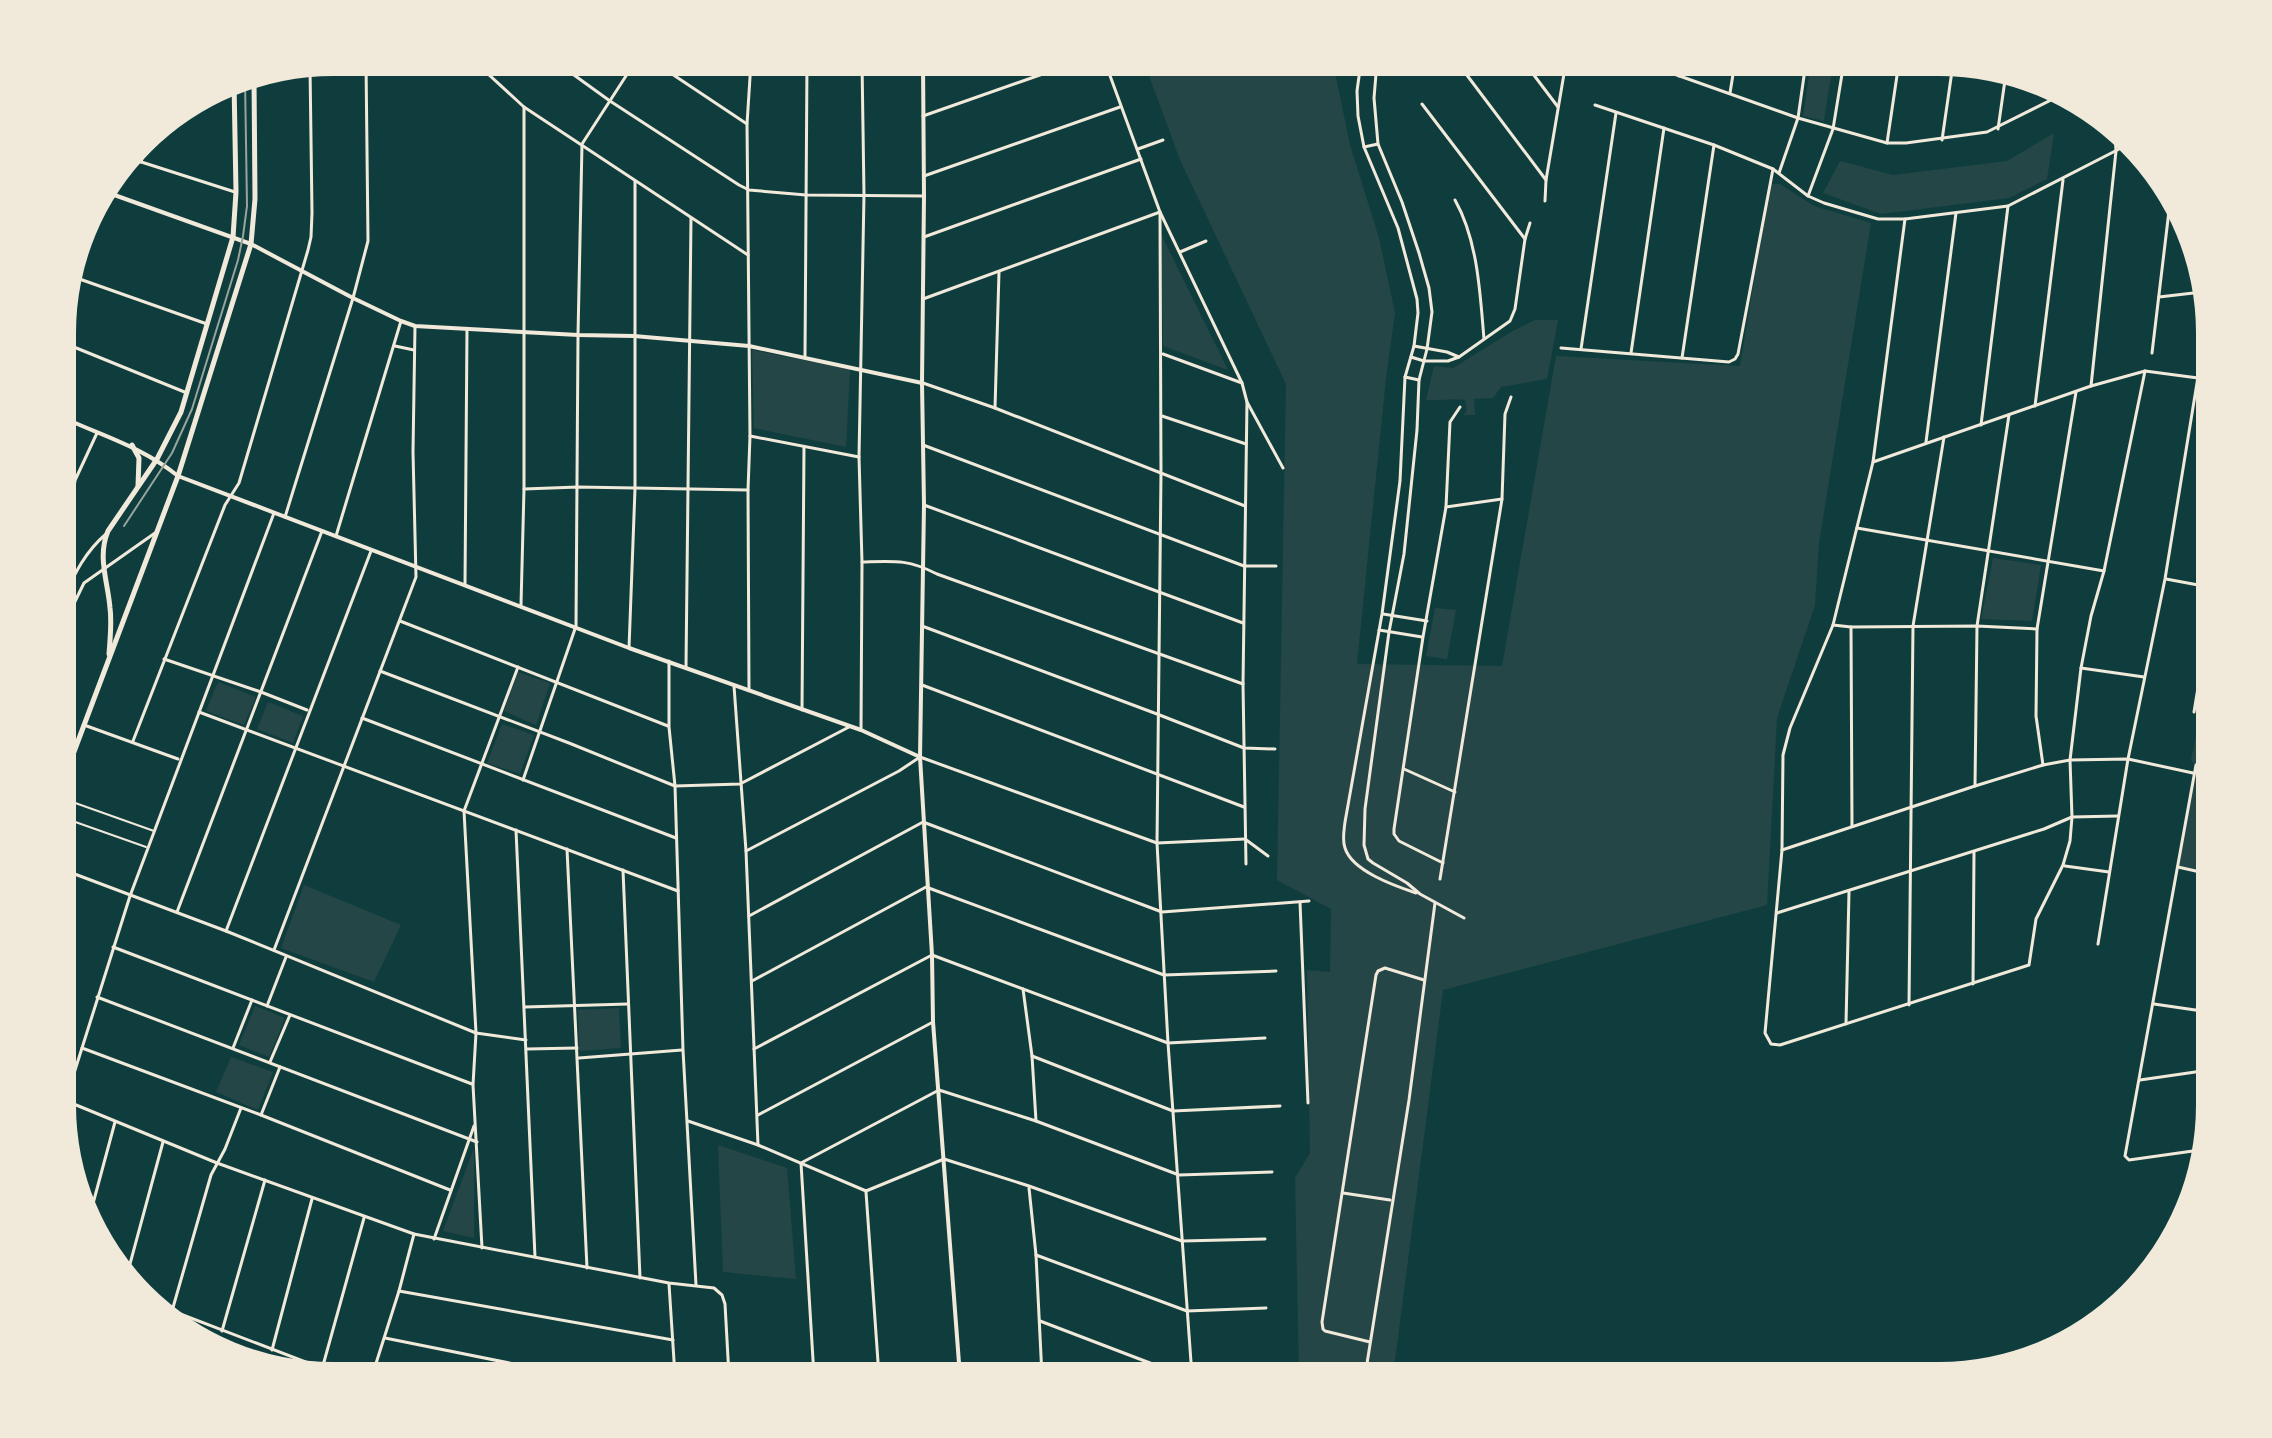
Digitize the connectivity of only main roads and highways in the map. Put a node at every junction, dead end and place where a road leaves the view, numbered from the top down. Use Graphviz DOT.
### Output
graph roads {
  1 [pos="254,89"];
  2 [pos="234,96"];
  3 [pos="132,445"];
  4 [pos="137,487"];
  5 [pos="108,663"];
  6 [pos="76,746"];
  1 -- 5 [label="main road"];
  2 -- 4 [label="main road"];
  3 -- 4 [label="main road"];
  4 -- 5 [label="main road"];
  5 -- 6 [label="main road"];
}
